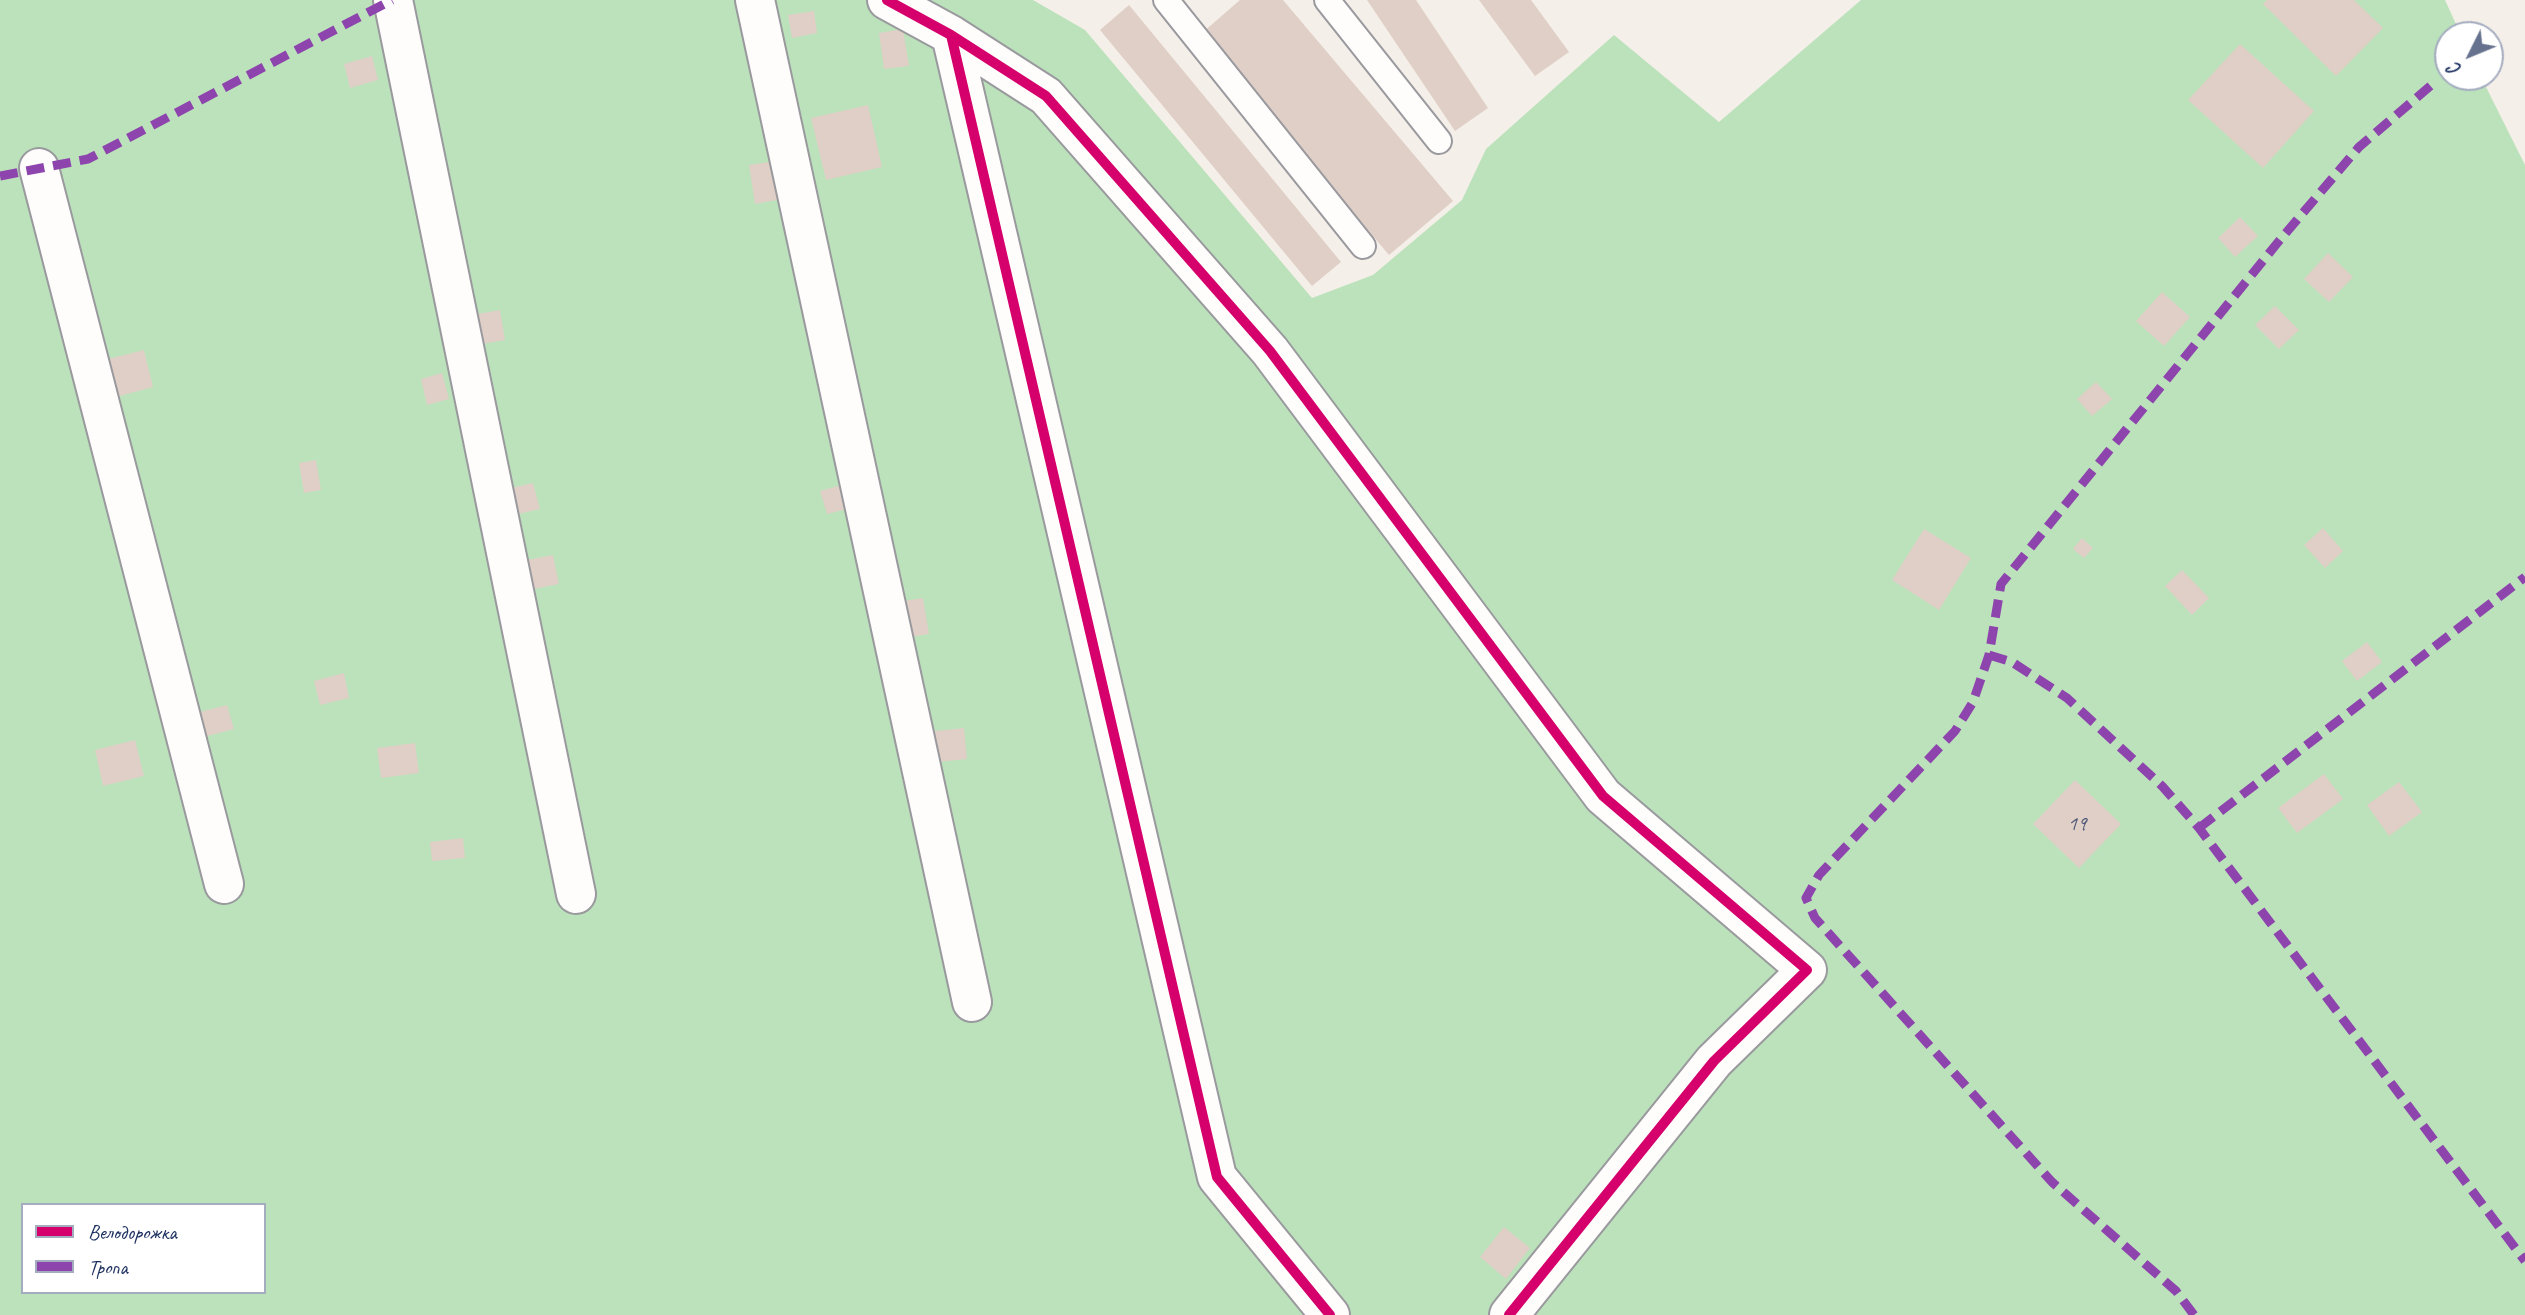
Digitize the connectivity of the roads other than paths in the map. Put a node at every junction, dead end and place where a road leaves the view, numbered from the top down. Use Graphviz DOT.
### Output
graph roads {
  1 [pos="393,0"];
  2 [pos="755,0"];
  3 [pos="887,0"];
  4 [pos="1166,0"];
  5 [pos="1327,0"];
  6 [pos="951,35"];
  7 [pos="1439,141"];
  8 [pos="39,168"];
  9 [pos="1363,246"];
  10 [pos="225,884"];
  11 [pos="576,894"];
  12 [pos="972,1002"];
  13 [pos="1330,1315"];
  14 [pos="1509,1315"];
  1 -- 11 [label="street"];
  2 -- 12 [label="street"];
  3 -- 6 [label="street"];
  4 -- 9 [label="lane"];
  5 -- 7 [label="lane"];
  6 -- 13 [label="street"];
  6 -- 14 [label="street"];
  8 -- 10 [label="street"];
}
